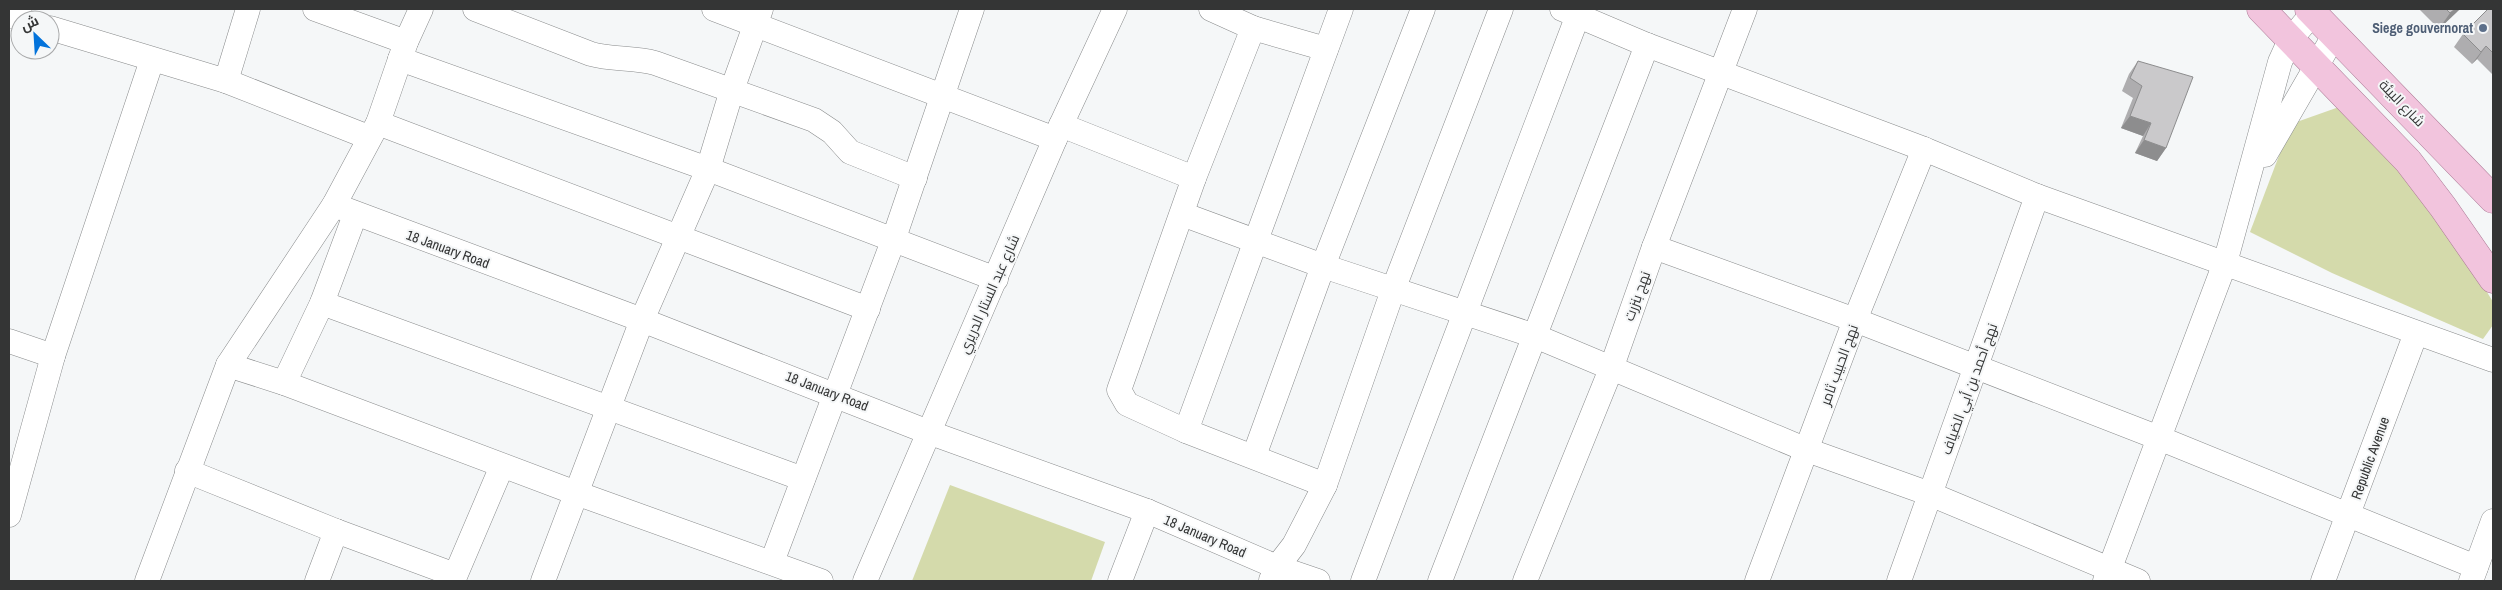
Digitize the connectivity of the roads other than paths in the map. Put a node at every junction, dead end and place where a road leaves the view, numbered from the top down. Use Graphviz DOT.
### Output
graph roads {
  1 [pos="248,9"];
  2 [pos="316,9"];
  3 [pos="421,9"];
  4 [pos="475,9"];
  5 [pos="714,9"];
  6 [pos="972,9"];
  7 [pos="1114,9"];
  8 [pos="1211,9"];
  9 [pos="1342,9"];
  10 [pos="1423,9"];
  11 [pos="1501,9"];
  12 [pos="1745,9"];
  13 [pos="2261,9"];
  14 [pos="2311,11"];
  15 [pos="1570,12"];
  16 [pos="758,16"];
  17 [pos="1253,28"];
  18 [pos="60,31"];
  19 [pos="2335,34"];
  20 [pos="2290,40"];
  21 [pos="1647,45"];
  22 [pos="1326,48"];
  23 [pos="403,51"];
  24 [pos="152,60"];
  25 [pos="2317,67"];
  26 [pos="1720,73"];
  27 [pos="226,81"];
  28 [pos="732,90"];
  29 [pos="943,97"];
  30 [pos="373,130"];
  31 [pos="1058,132"];
  32 [pos="1924,150"];
  33 [pos="708,169"];
  34 [pos="915,178"];
  35 [pos="1194,178"];
  36 [pos="2245,192"];
  37 [pos="2038,196"];
  38 [pos="2493,198"];
  39 [pos="345,210"];
  40 [pos="1182,214"];
  41 [pos="678,236"];
  42 [pos="894,242"];
  43 [pos="1255,242"];
  44 [pos="1654,247"];
  45 [pos="2225,263"];
  46 [pos="1323,266"];
  47 [pos="2493,279"];
  48 [pos="996,280"];
  49 [pos="1394,290"];
  50 [pos="322,303"];
  51 [pos="868,309"];
  52 [pos="1465,314"];
  53 [pos="642,320"];
  54 [pos="1855,320"];
  55 [pos="2416,333"];
  56 [pos="1535,336"];
  57 [pos="9,341"];
  58 [pos="53,356"];
  59 [pos="2493,360"];
  60 [pos="228,365"];
  61 [pos="1976,368"];
  62 [pos="1610,369"];
  63 [pos="284,383"];
  64 [pos="834,394"];
  65 [pos="609,409"];
  66 [pos="1186,431"];
  67 [pos="928,432"];
  68 [pos="2159,438"];
  69 [pos="1807,450"];
  70 [pos="1254,456"];
  71 [pos="502,466"];
  72 [pos="187,471"];
  73 [pos="803,479"];
  74 [pos="1325,485"];
  75 [pos="576,493"];
  76 [pos="1930,494"];
  77 [pos="1147,511"];
  78 [pos="9,515"];
  79 [pos="2348,516"];
  80 [pos="2493,521"];
  81 [pos="336,531"];
  82 [pos="772,562"];
  83 [pos="1274,574"];
  84 [pos="2107,576"];
  85 [pos="2478,576"];
  86 [pos="454,578"];
  87 [pos="147,581"];
  88 [pos="317,581"];
  89 [pos="543,581"];
  90 [pos="820,581"];
  91 [pos="865,581"];
  92 [pos="1120,581"];
  93 [pos="1318,581"];
  94 [pos="1363,581"];
  95 [pos="1440,581"];
  96 [pos="1525,581"];
  97 [pos="1758,581"];
  98 [pos="1899,581"];
  99 [pos="2138,581"];
  100 [pos="2322,581"];
  1 -- 27 [label="street"];
  2 -- 23 [label="street"];
  3 -- 23 [label="street"];
  4 -- 28 [label="street"];
  5 -- 16 [label="street"];
  6 -- 29 [label="street"];
  7 -- 31 [label="street, شارع عبد الستار الدريري"];
  8 -- 17 [label="street"];
  9 -- 22 [label="street"];
  10 -- 46 [label="street"];
  11 -- 49 [label="street"];
  12 -- 26 [label="street, نهج بنزرت"];
  13 -- 20 [label="main road"];
  14 -- 19 [label="main road, شارع البيئة"];
  14 -- 20 [label="street"];
  15 -- 21 [label="street"];
  15 -- 52 [label="street"];
  16 -- 28 [label="street"];
  16 -- 29 [label="street"];
  17 -- 22 [label="street"];
  17 -- 35 [label="street"];
  18 -- 24 [label="street"];
  19 -- 25 [label="street"];
  19 -- 38 [label="main road, شارع البيئة"];
  20 -- 25 [label="main road"];
  20 -- 36 [label="street"];
  21 -- 26 [label="street"];
  21 -- 56 [label="street"];
  22 -- 43 [label="street"];
  23 -- 30 [label="street"];
  23 -- 33 [label="street"];
  24 -- 27 [label="street"];
  24 -- 58 [label="street"];
  25 -- 36 [label="street"];
  25 -- 47 [label="main road"];
  26 -- 32 [label="street"];
  26 -- 44 [label="street, نهج بنزرت"];
  27 -- 30 [label="street"];
  28 -- 33 [label="street"];
  28 -- 34 [label="street"];
  29 -- 31 [label="street"];
  29 -- 34 [label="street"];
  30 -- 39 [label="street"];
  30 -- 41 [label="street"];
  31 -- 35 [label="street"];
  31 -- 48 [label="street, شارع عبد الستار الدريري"];
  32 -- 37 [label="street"];
  32 -- 54 [label="street, نهج الحبيب ثامر"];
  33 -- 41 [label="street"];
  33 -- 42 [label="street"];
  34 -- 42 [label="street"];
  35 -- 40 [label="street"];
  36 -- 45 [label="street"];
  37 -- 45 [label="street"];
  37 -- 61 [label="street, نهج أحمد بن أبي الضياف"];
  39 -- 50 [label="street"];
  39 -- 53 [label="street, 18 January Road"];
  39 -- 60 [label="street"];
  40 -- 43 [label="street"];
  40 -- 66 [label="street"];
  41 -- 51 [label="street"];
  41 -- 53 [label="street"];
  42 -- 48 [label="street"];
  42 -- 51 [label="street"];
  43 -- 46 [label="street"];
  43 -- 66 [label="street"];
  44 -- 54 [label="street"];
  44 -- 62 [label="street, نهج بنزرت"];
  45 -- 55 [label="street"];
  45 -- 68 [label="street"];
  46 -- 49 [label="street"];
  46 -- 70 [label="street"];
  48 -- 67 [label="street, شارع عبد الستار الدريري"];
  49 -- 52 [label="street"];
  49 -- 74 [label="street"];
  50 -- 63 [label="street"];
  50 -- 65 [label="street"];
  51 -- 64 [label="street"];
  52 -- 56 [label="street"];
  52 -- 94 [label="street"];
  53 -- 64 [label="street, 18 January Road"];
  53 -- 65 [label="street"];
  54 -- 61 [label="street"];
  54 -- 69 [label="street, نهج الحبيب ثامر"];
  55 -- 59 [label="street"];
  55 -- 79 [label="street, Republic Avenue"];
  56 -- 62 [label="street"];
  56 -- 95 [label="street"];
  57 -- 58 [label="street"];
  58 -- 78 [label="street"];
  60 -- 63 [label="street"];
  60 -- 72 [label="street"];
  61 -- 68 [label="street"];
  61 -- 76 [label="street, نهج أحمد بن أبي الضياف"];
  62 -- 69 [label="street"];
  62 -- 96 [label="street, نهج بنزرت"];
  63 -- 71 [label="street"];
  64 -- 67 [label="street, 18 January Road"];
  64 -- 73 [label="street"];
  65 -- 73 [label="street"];
  65 -- 75 [label="street"];
  66 -- 70 [label="street"];
  67 -- 77 [label="street, 18 January Road"];
  67 -- 91 [label="street, شارع عبد الستار الدريري"];
  68 -- 79 [label="street"];
  68 -- 84 [label="street"];
  69 -- 76 [label="street"];
  69 -- 97 [label="street, نهج الحبيب ثامر"];
  70 -- 74 [label="street"];
  71 -- 75 [label="street"];
  71 -- 86 [label="street"];
  72 -- 81 [label="street"];
  72 -- 87 [label="street"];
  73 -- 82 [label="street"];
  74 -- 83 [label="street"];
  75 -- 82 [label="street"];
  75 -- 89 [label="street"];
  76 -- 84 [label="street"];
  76 -- 98 [label="street, نهج أحمد بن أبي الضياف"];
  77 -- 83 [label="street, 18 January Road"];
  77 -- 92 [label="street"];
  79 -- 85 [label="street"];
  79 -- 100 [label="street, Republic Avenue"];
  80 -- 85 [label="street"];
  81 -- 86 [label="street"];
  81 -- 88 [label="street"];
  82 -- 90 [label="street"];
  83 -- 93 [label="street, 18 January Road"];
  84 -- 99 [label="street"];
}
